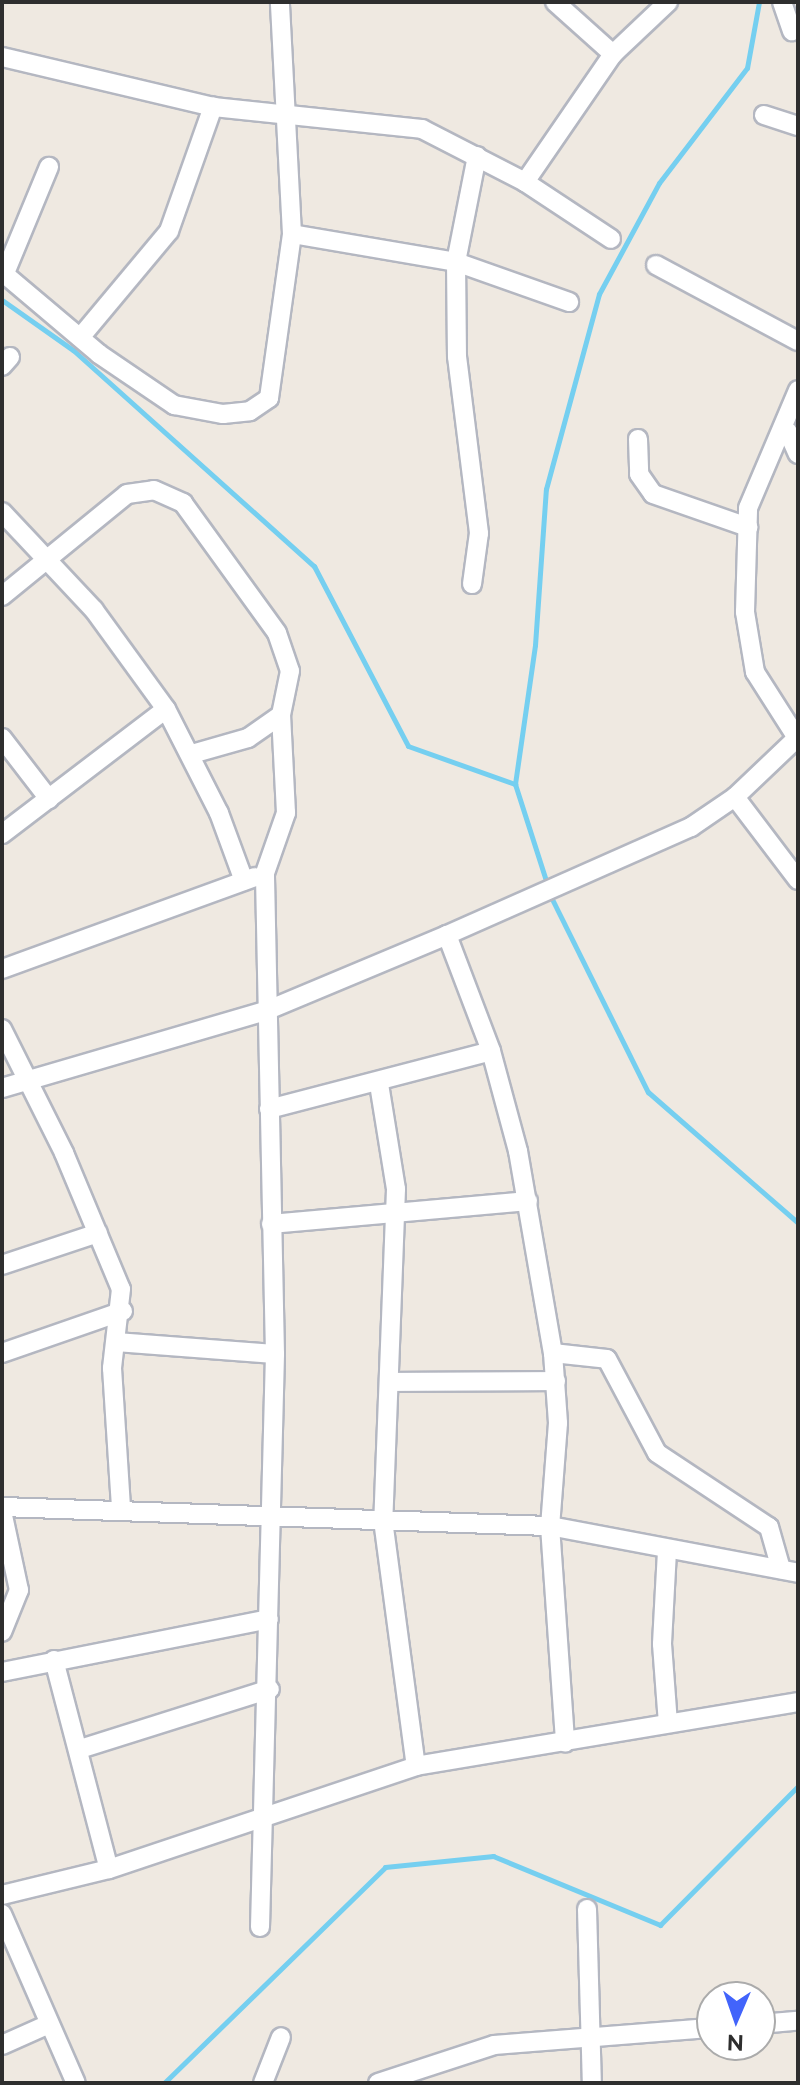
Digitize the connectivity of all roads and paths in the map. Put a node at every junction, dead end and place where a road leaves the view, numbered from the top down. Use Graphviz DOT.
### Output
graph roads {
  1 [pos="280,2"];
  2 [pos="555,2"];
  3 [pos="668,2"];
  4 [pos="782,2"];
  5 [pos="792,31"];
  6 [pos="613,54"];
  7 [pos="2,57"];
  8 [pos="213,107"];
  9 [pos="764,115"];
  10 [pos="289,116"];
  11 [pos="798,126"];
  12 [pos="477,156"];
  13 [pos="49,167"];
  14 [pos="525,182"];
  15 [pos="292,234"];
  16 [pos="611,239"];
  17 [pos="456,262"];
  18 [pos="656,265"];
  19 [pos="3,273"];
  20 [pos="569,302"];
  21 [pos="83,334"];
  22 [pos="798,341"];
  23 [pos="798,390"];
  24 [pos="788,432"];
  25 [pos="638,439"];
  26 [pos="798,454"];
  27 [pos="2,512"];
  28 [pos="748,527"];
  29 [pos="49,558"];
  30 [pos="472,584"];
  31 [pos="2,596"];
  32 [pos="166,709"];
  33 [pos="281,715"];
  34 [pos="2,738"];
  35 [pos="798,738"];
  36 [pos="192,754"];
  37 [pos="735,797"];
  38 [pos="49,799"];
  39 [pos="2,834"];
  40 [pos="265,873"];
  41 [pos="798,880"];
  42 [pos="244,881"];
  43 [pos="447,935"];
  44 [pos="2,969"];
  45 [pos="268,1010"];
  46 [pos="2,1029"];
  47 [pos="491,1051"];
  48 [pos="29,1079"];
  49 [pos="379,1084"];
  50 [pos="2,1088"];
  51 [pos="269,1109"];
  52 [pos="528,1201"];
  53 [pos="395,1214"];
  54 [pos="271,1224"];
  55 [pos="98,1233"];
  56 [pos="2,1265"];
  57 [pos="123,1311"];
  58 [pos="116,1342"];
  59 [pos="2,1353"];
  60 [pos="553,1353"];
  61 [pos="275,1354"];
  62 [pos="556,1381"];
  63 [pos="391,1382"];
  64 [pos="121,1508"];
  65 [pos="2,1509"];
  66 [pos="272,1516"];
  67 [pos="383,1520"];
  68 [pos="550,1526"];
  69 [pos="667,1551"];
  70 [pos="789,1571"];
  71 [pos="269,1619"];
  72 [pos="2,1632"];
  73 [pos="54,1660"];
  74 [pos="2,1672"];
  75 [pos="270,1689"];
  76 [pos="798,1702"];
  77 [pos="668,1723"];
  78 [pos="565,1742"];
  79 [pos="80,1749"];
  80 [pos="416,1766"];
  81 [pos="267,1813"];
  82 [pos="109,1869"];
  83 [pos="2,1895"];
  84 [pos="587,1909"];
  85 [pos="2,1914"];
  86 [pos="260,1927"];
  87 [pos="798,2021"];
  88 [pos="776,2023"];
  89 [pos="49,2024"];
  90 [pos="696,2029"];
  91 [pos="594,2036"];
  92 [pos="281,2037"];
  93 [pos="2,2045"];
  94 [pos="76,2083"];
  95 [pos="263,2083"];
  96 [pos="378,2083"];
  97 [pos="592,2083"];
  1 -- 10 [label="street"];
  2 -- 6 [label="street"];
  3 -- 6 [label="street"];
  4 -- 5 [label="street"];
  6 -- 14 [label="street"];
  7 -- 8 [label="street"];
  8 -- 10 [label="street"];
  8 -- 21 [label="street"];
  9 -- 11 [label="street"];
  10 -- 12 [label="street"];
  10 -- 15 [label="street"];
  12 -- 14 [label="street"];
  12 -- 17 [label="street"];
  13 -- 19 [label="street"];
  14 -- 16 [label="street"];
  15 -- 17 [label="street"];
  15 -- 21 [label="street"];
  17 -- 20 [label="street"];
  17 -- 30 [label="street"];
  18 -- 22 [label="street"];
  19 -- 21 [label="street"];
  23 -- 24 [label="street"];
  24 -- 26 [label="street"];
  24 -- 28 [label="street"];
  25 -- 28 [label="street"];
  27 -- 29 [label="street"];
  28 -- 35 [label="street"];
  29 -- 31 [label="street"];
  29 -- 32 [label="street"];
  29 -- 33 [label="street"];
  32 -- 36 [label="street"];
  32 -- 38 [label="street"];
  33 -- 36 [label="street"];
  33 -- 40 [label="street"];
  34 -- 38 [label="street"];
  35 -- 37 [label="street"];
  36 -- 42 [label="street"];
  37 -- 41 [label="street"];
  37 -- 43 [label="street"];
  38 -- 39 [label="street"];
  40 -- 42 [label="street"];
  40 -- 45 [label="street"];
  42 -- 44 [label="street"];
  43 -- 45 [label="street"];
  43 -- 47 [label="street"];
  45 -- 48 [label="street"];
  45 -- 51 [label="street"];
  46 -- 48 [label="street"];
  47 -- 49 [label="street"];
  47 -- 52 [label="street"];
  48 -- 50 [label="street"];
  48 -- 55 [label="street"];
  49 -- 51 [label="street"];
  49 -- 53 [label="street"];
  51 -- 54 [label="street"];
  52 -- 53 [label="street"];
  52 -- 60 [label="street"];
  53 -- 54 [label="street"];
  53 -- 63 [label="street"];
  54 -- 61 [label="street"];
  55 -- 56 [label="street"];
  55 -- 57 [label="street"];
  57 -- 58 [label="street"];
  57 -- 59 [label="street"];
  58 -- 61 [label="street"];
  58 -- 64 [label="street"];
  60 -- 62 [label="street"];
  60 -- 70 [label="street"];
  61 -- 66 [label="street"];
  62 -- 63 [label="street"];
  62 -- 68 [label="street"];
  63 -- 67 [label="street"];
  64 -- 65 [label="street"];
  64 -- 66 [label="street"];
  65 -- 72 [label="street"];
  66 -- 67 [label="street"];
  66 -- 71 [label="street"];
  67 -- 68 [label="street"];
  67 -- 80 [label="street"];
  68 -- 69 [label="street"];
  68 -- 78 [label="street"];
  69 -- 70 [label="street"];
  69 -- 77 [label="street"];
  71 -- 73 [label="street"];
  71 -- 75 [label="street"];
  73 -- 74 [label="street"];
  73 -- 79 [label="street"];
  75 -- 79 [label="street"];
  75 -- 81 [label="street"];
  76 -- 77 [label="street"];
  77 -- 78 [label="street"];
  78 -- 80 [label="street"];
  79 -- 82 [label="street"];
  80 -- 81 [label="street"];
  81 -- 82 [label="street"];
  81 -- 86 [label="street"];
  82 -- 83 [label="street"];
  84 -- 91 [label="street"];
  85 -- 89 [label="street"];
  87 -- 88 [label="street"];
  89 -- 93 [label="street"];
  89 -- 94 [label="street"];
  90 -- 91 [label="street"];
  91 -- 96 [label="street"];
  91 -- 97 [label="street"];
  92 -- 95 [label="street"];
}
